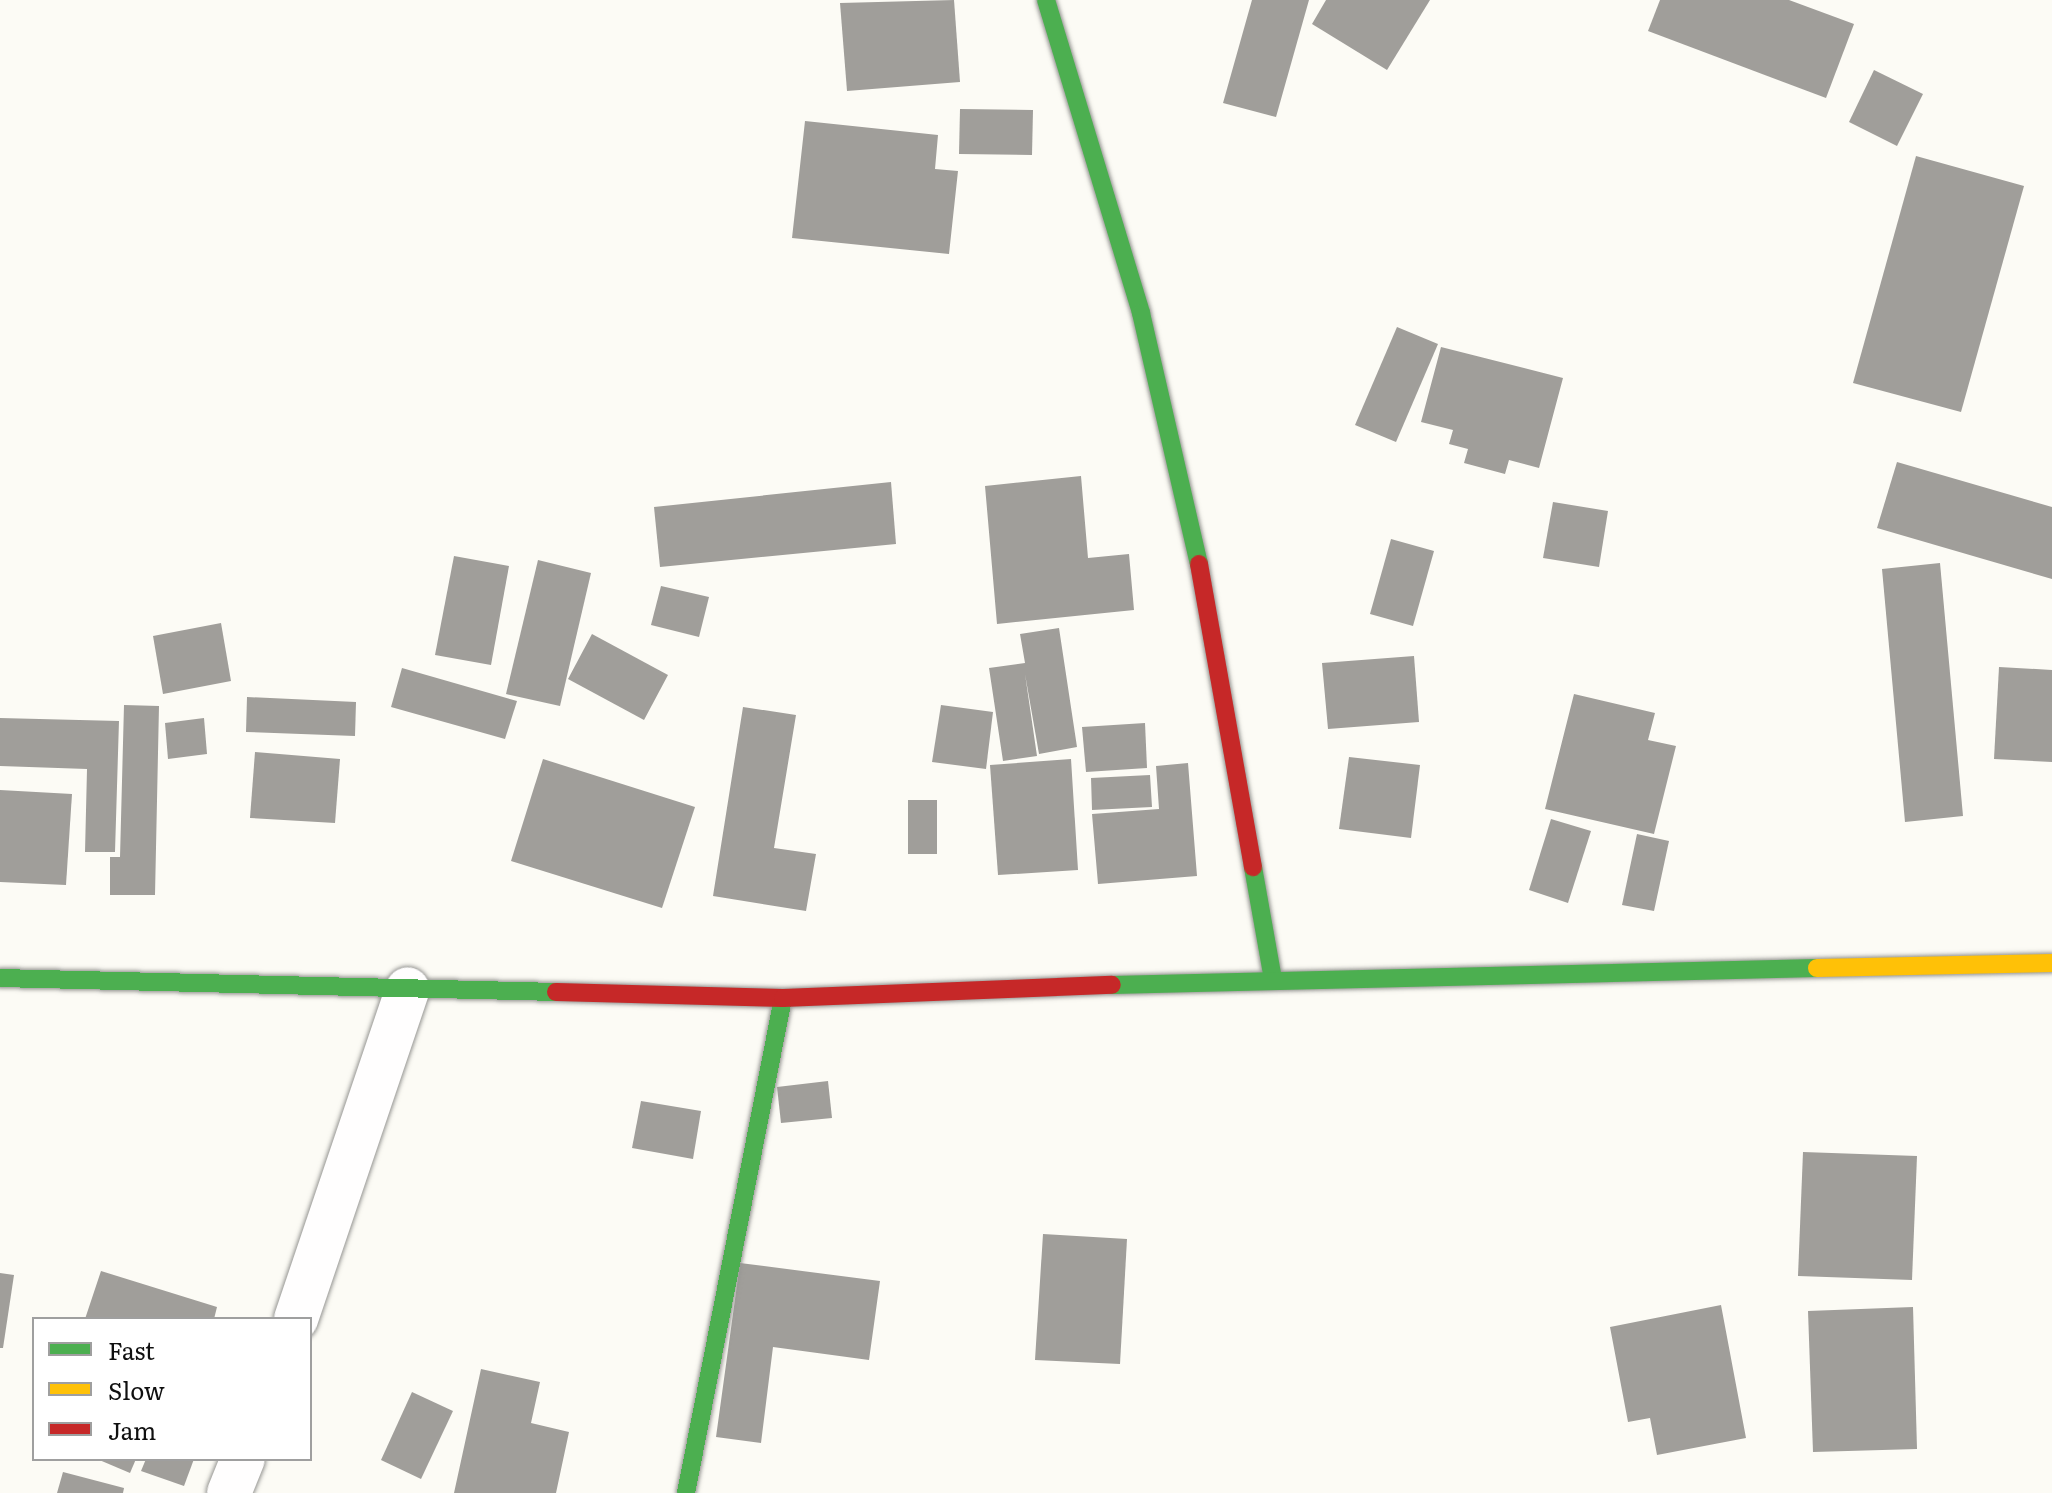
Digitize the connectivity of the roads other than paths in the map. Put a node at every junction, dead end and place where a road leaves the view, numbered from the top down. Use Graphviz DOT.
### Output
graph roads {
  1 [pos="1046,0"];
  2 [pos="2052,963"];
  3 [pos="0,978"];
  4 [pos="1273,979"];
  5 [pos="408,989"];
  6 [pos="783,998"];
  7 [pos="297,1317"];
  8 [pos="242,1461"];
  9 [pos="229,1493"];
  10 [pos="686,1493"];
  1 -- 4 [label="street"];
  2 -- 4 [label="street"];
  3 -- 5 [label="street"];
  4 -- 6 [label="street"];
  5 -- 6 [label="street"];
  5 -- 7 [label="street"];
  6 -- 10 [label="street"];
  8 -- 9 [label="street"];
}
